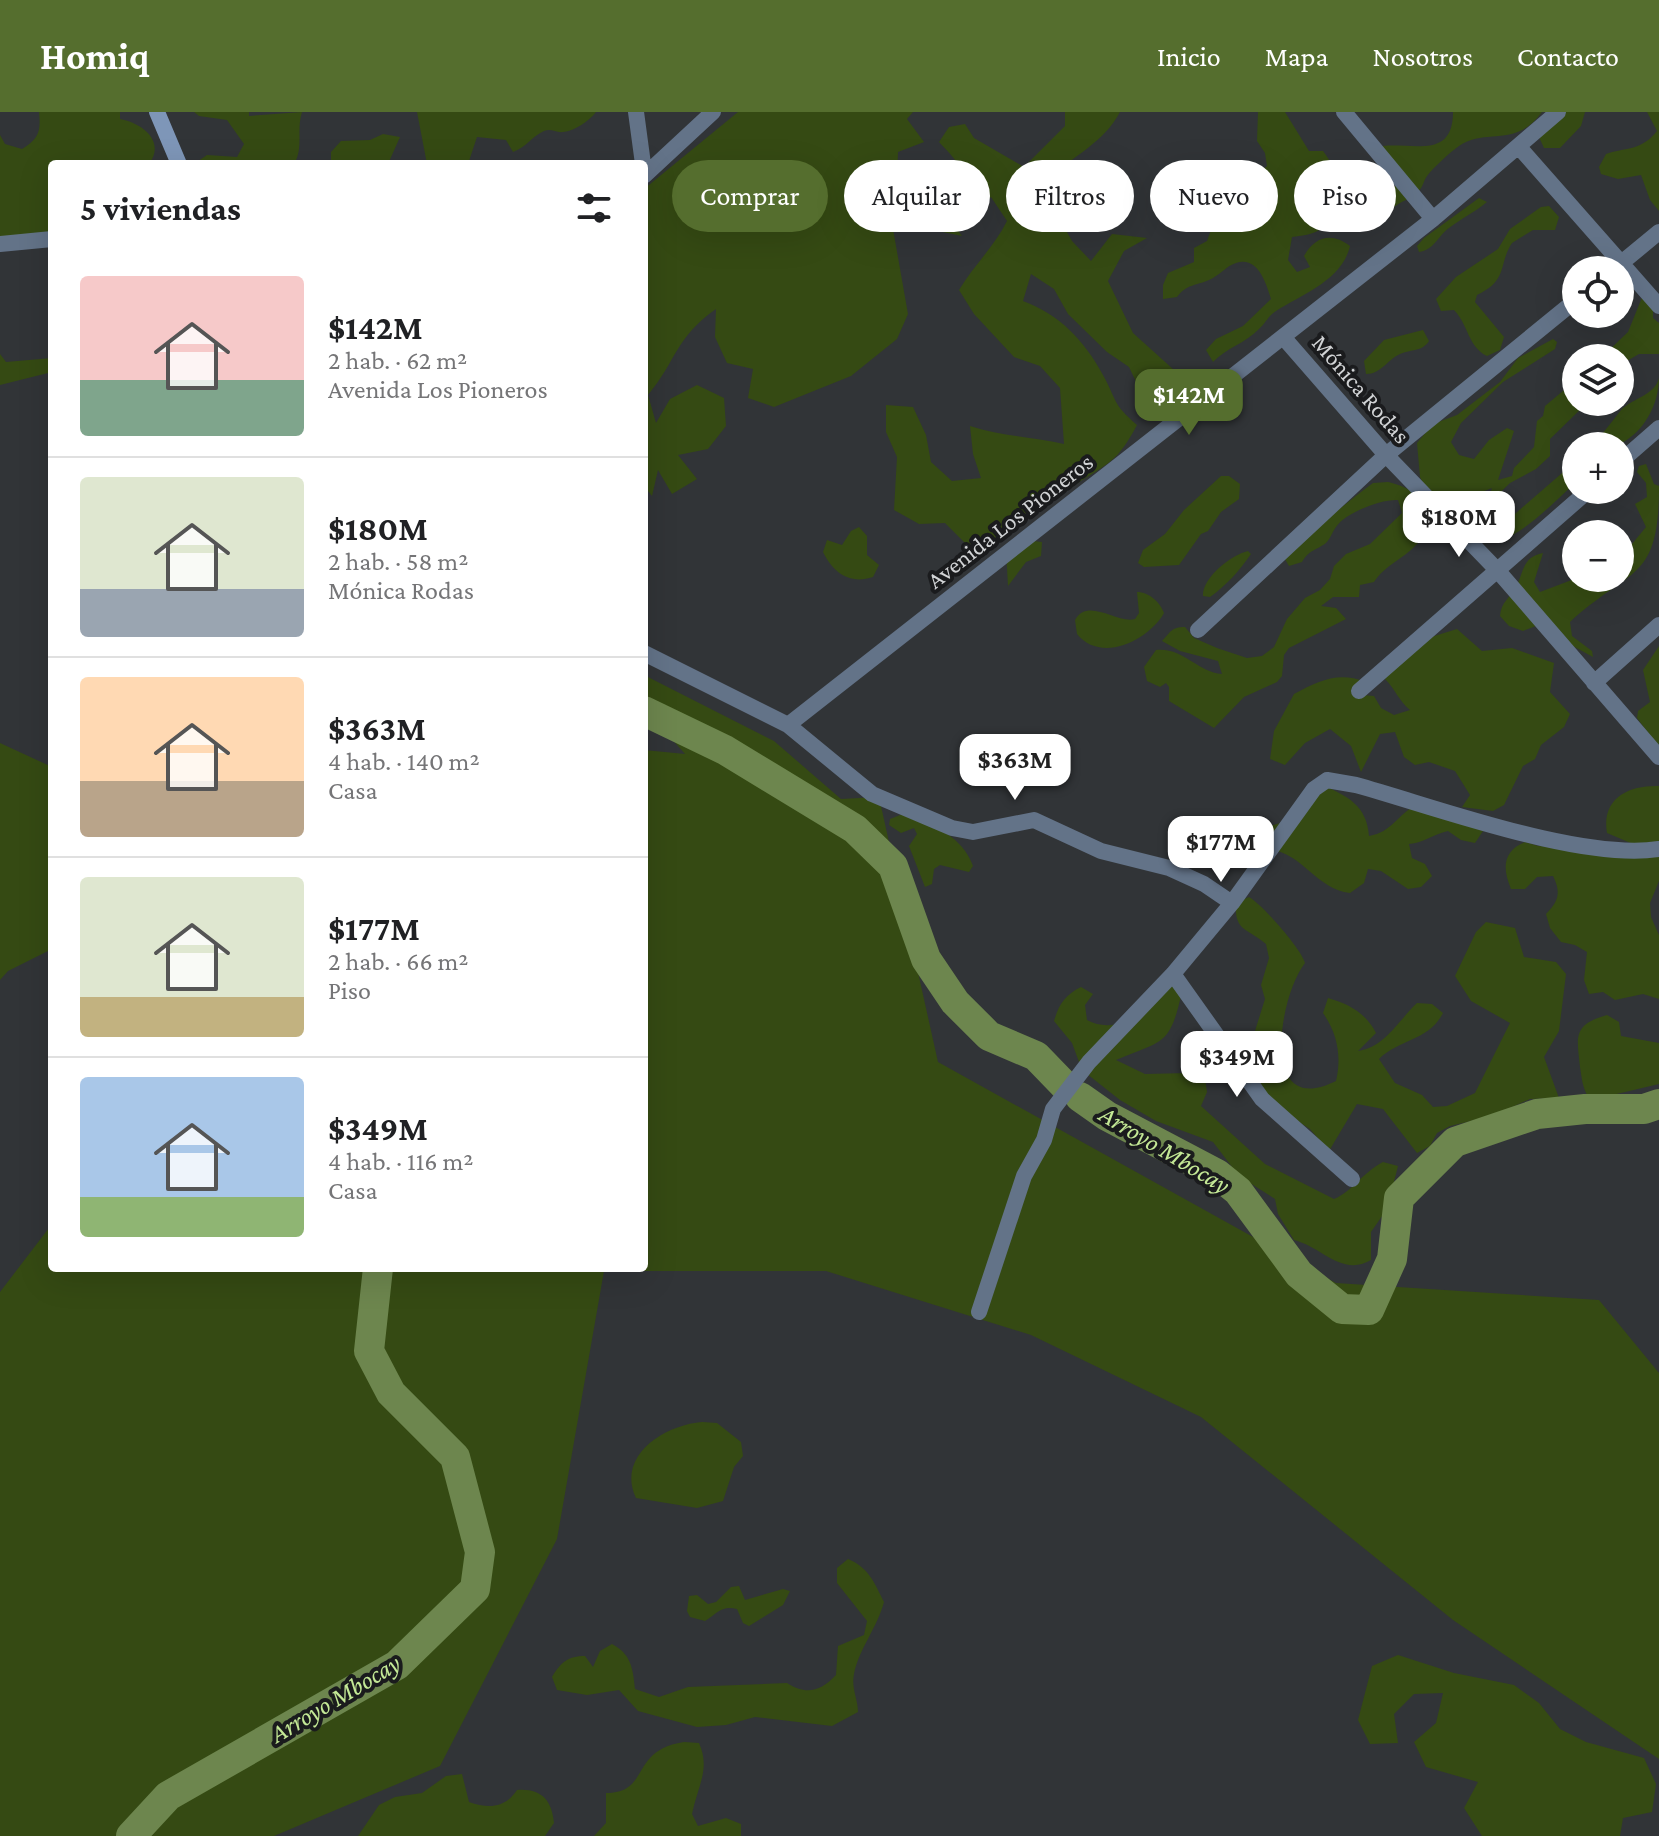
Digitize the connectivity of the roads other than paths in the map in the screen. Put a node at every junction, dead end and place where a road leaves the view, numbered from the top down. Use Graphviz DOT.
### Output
graph roads {
  1 [pos="157,112"];
  2 [pos="636,112"];
  3 [pos="713,112"];
  4 [pos="1344,112"];
  5 [pos="1558,112"];
  6 [pos="1519,147"];
  7 [pos="177,160"];
  8 [pos="642,160"];
  9 [pos="648,172"];
  10 [pos="1433,219"];
  11 [pos="1659,232"];
  12 [pos="48,239"];
  13 [pos="0,244"];
  14 [pos="1608,256"];
  15 [pos="1630,256"];
  16 [pos="1634,283"];
  17 [pos="1659,306"];
  18 [pos="1562,311"];
  19 [pos="1284,338"];
  20 [pos="1659,428"];
  21 [pos="1634,450"];
  22 [pos="1386,455"];
  23 [pos="1573,504"];
  24 [pos="1498,571"];
  25 [pos="1659,625"];
  26 [pos="1198,630"];
  27 [pos="648,655"];
  28 [pos="1594,683"];
  29 [pos="1359,691"];
  30 [pos="788,725"];
  31 [pos="1659,757"];
  32 [pos="1659,849"];
  33 [pos="1232,903"];
  34 [pos="1173,974"];
  35 [pos="1352,1179"];
  36 [pos="979,1312"];
  1 -- 7 [label="street"];
  2 -- 8 [label="street"];
  3 -- 9 [label="street"];
  4 -- 10 [label="street"];
  5 -- 6 [label="street, Avenida Los Pioneros"];
  6 -- 10 [label="street, Avenida Los Pioneros"];
  6 -- 14 [label="street"];
  10 -- 19 [label="street, Avenida Los Pioneros"];
  11 -- 15 [label="street"];
  12 -- 13 [label="street"];
  16 -- 17 [label="street"];
  18 -- 22 [label="street"];
  19 -- 22 [label="street, Mónica Rodas"];
  19 -- 30 [label="street, Avenida Los Pioneros"];
  20 -- 21 [label="street"];
  22 -- 24 [label="street, Mónica Rodas"];
  22 -- 26 [label="street"];
  23 -- 24 [label="street"];
  24 -- 28 [label="street, Mónica Rodas"];
  24 -- 29 [label="street"];
  25 -- 28 [label="street"];
  27 -- 30 [label="street"];
  28 -- 31 [label="street, Mónica Rodas"];
  30 -- 33 [label="street"];
  32 -- 33 [label="street"];
  33 -- 34 [label="street"];
  34 -- 35 [label="street"];
  34 -- 36 [label="street"];
}
